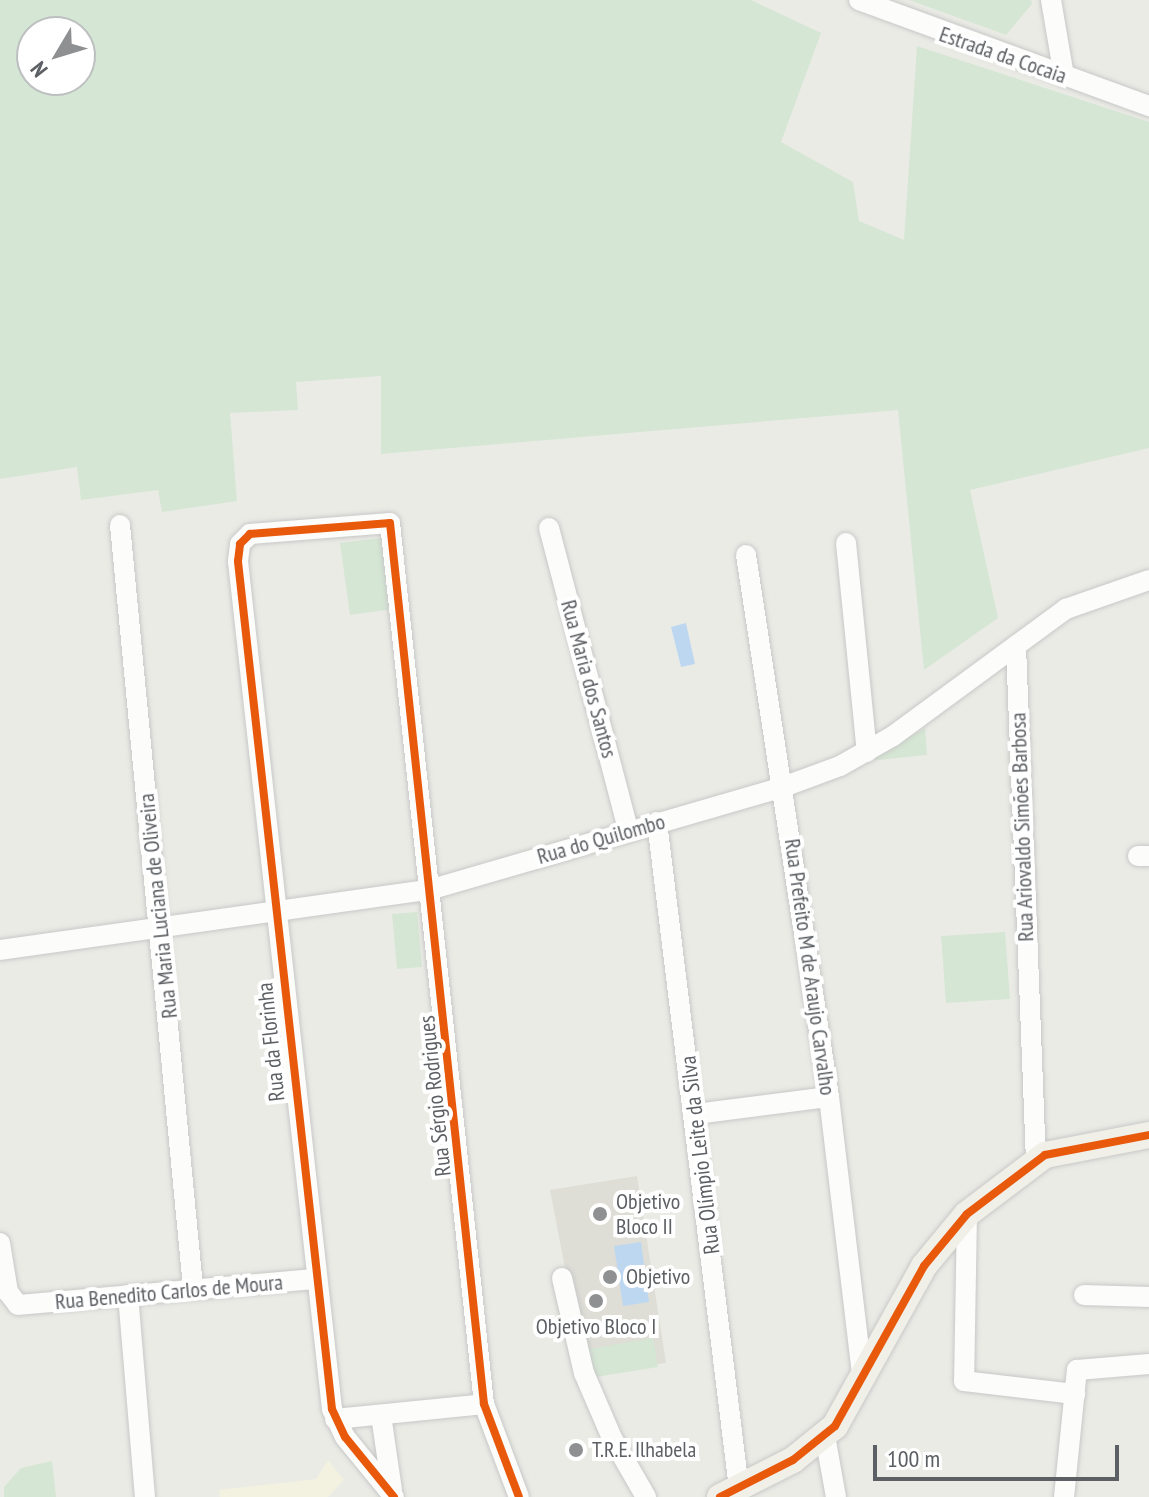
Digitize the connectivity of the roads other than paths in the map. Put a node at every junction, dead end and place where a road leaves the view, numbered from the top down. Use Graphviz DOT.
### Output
graph roads {
  1 [pos="859,0"];
  2 [pos="1051,0"];
  3 [pos="1064,76"];
  4 [pos="1149,106"];
  5 [pos="120,525"];
  6 [pos="549,528"];
  7 [pos="846,543"];
  8 [pos="746,555"];
  9 [pos="238,561"];
  10 [pos="1149,580"];
  11 [pos="1016,646"];
  12 [pos="867,752"];
  13 [pos="783,787"];
  14 [pos="657,822"];
  15 [pos="628,830"];
  16 [pos="432,889"];
  17 [pos="275,911"];
  18 [pos="161,928"];
  19 [pos="0,950"];
  20 [pos="829,1097"];
  21 [pos="696,1114"];
  22 [pos="1149,1135"];
  23 [pos="1036,1161"];
  24 [pos="967,1214"];
  25 [pos="0,1243"];
  26 [pos="562,1278"];
  27 [pos="313,1279"];
  28 [pos="193,1288"];
  29 [pos="128,1295"];
  30 [pos="1084,1295"];
  31 [pos="1149,1297"];
  32 [pos="1149,1364"];
  33 [pos="863,1381"];
  34 [pos="1075,1394"];
  35 [pos="484,1404"];
  36 [pos="381,1415"];
  37 [pos="335,1419"];
  38 [pos="825,1436"];
  39 [pos="393,1493"];
  40 [pos="730,1493"];
  41 [pos="145,1497"];
  42 [pos="519,1497"];
  43 [pos="646,1497"];
  44 [pos="836,1497"];
  45 [pos="1064,1497"];
  1 -- 3 [label="street, Estrada da Cocaia"];
  2 -- 3 [label="street"];
  3 -- 4 [label="street, Estrada da Cocaia"];
  5 -- 18 [label="street, Rua Maria Luciana de Oliveira"];
  6 -- 15 [label="street, Rua Maria dos Santos"];
  7 -- 12 [label="street"];
  8 -- 13 [label="street, Rua Prefeito M de Araujo Carvalho"];
  9 -- 16 [label="street, Rua Sérgio Rodrigues"];
  9 -- 17 [label="street, Rua da Florinha"];
  10 -- 11 [label="street, Rua do Quilombo"];
  11 -- 12 [label="street, Rua do Quilombo"];
  11 -- 23 [label="street, Rua Ariovaldo Simões Barbosa"];
  12 -- 13 [label="street, Rua do Quilombo"];
  13 -- 14 [label="street, Rua do Quilombo"];
  13 -- 20 [label="street, Rua Prefeito M de Araujo Carvalho"];
  14 -- 15 [label="street, Rua do Quilombo"];
  14 -- 21 [label="street, Rua Olímpio Leite da Silva"];
  15 -- 16 [label="street, Rua do Quilombo"];
  16 -- 17 [label="street, Rua do Quilombo"];
  16 -- 35 [label="street, Rua Sérgio Rodrigues"];
  17 -- 18 [label="street, Rua do Quilombo"];
  17 -- 27 [label="street, Rua da Florinha"];
  18 -- 19 [label="street, Rua do Quilombo"];
  18 -- 28 [label="street, Rua Maria Luciana de Oliveira"];
  20 -- 21 [label="street"];
  20 -- 33 [label="street, Rua Prefeito M de Araujo Carvalho"];
  21 -- 40 [label="street, Rua Olímpio Leite da Silva"];
  22 -- 23 [label="main road"];
  23 -- 24 [label="main road"];
  24 -- 33 [label="main road"];
  24 -- 34 [label="street"];
  25 -- 29 [label="street, Rua Benedito Carlos de Moura"];
  26 -- 43 [label="street"];
  27 -- 28 [label="street, Rua Benedito Carlos de Moura"];
  27 -- 37 [label="street, Rua da Florinha"];
  28 -- 29 [label="street, Rua Benedito Carlos de Moura"];
  29 -- 41 [label="street"];
  30 -- 31 [label="street"];
  32 -- 34 [label="street"];
  33 -- 38 [label="main road"];
  34 -- 45 [label="street"];
  35 -- 36 [label="street"];
  35 -- 42 [label="street, Rua Sérgio Rodrigues"];
  36 -- 37 [label="street"];
  36 -- 39 [label="street"];
  37 -- 39 [label="street, Rua da Florinha"];
  38 -- 40 [label="main road"];
  38 -- 44 [label="street"];
}
